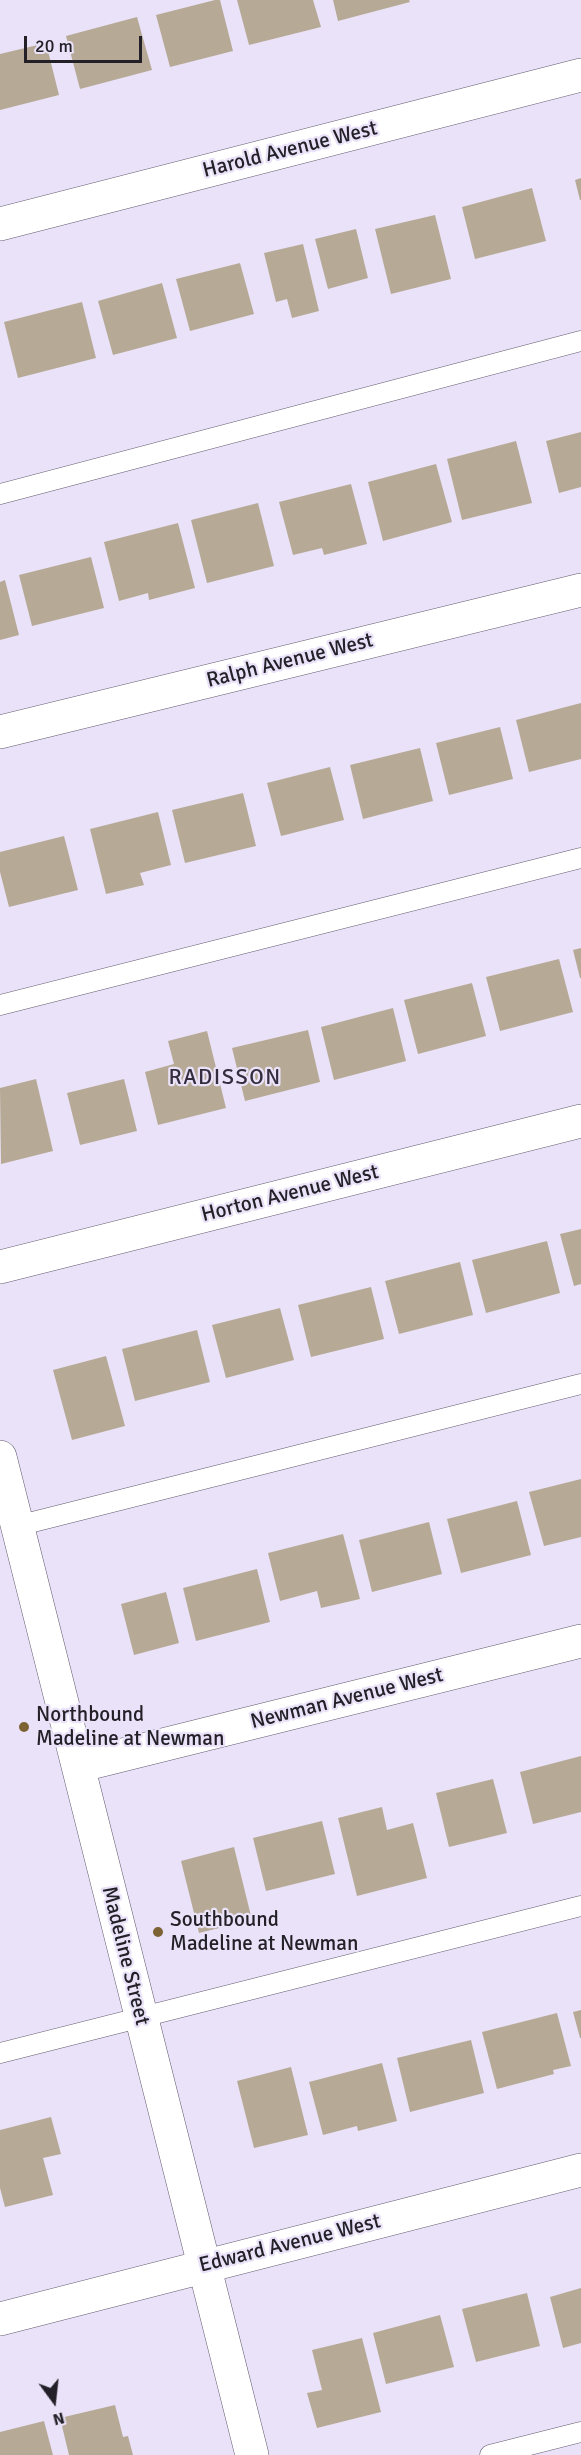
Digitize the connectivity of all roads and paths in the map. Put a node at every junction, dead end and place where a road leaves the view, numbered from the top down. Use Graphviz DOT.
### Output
graph roads {
  1 [pos="581,75"];
  2 [pos="0,225"];
  3 [pos="581,341"];
  4 [pos="0,494"];
  5 [pos="581,590"];
  6 [pos="0,732"];
  7 [pos="581,858"];
  8 [pos="0,1005"];
  9 [pos="581,1121"];
  10 [pos="0,1267"];
  11 [pos="581,1384"];
  12 [pos="0,1457"];
  13 [pos="17,1526"];
  14 [pos="581,1641"];
  15 [pos="78,1766"];
  16 [pos="581,1906"];
  17 [pos="140,2017"];
  18 [pos="0,2054"];
  19 [pos="581,2170"];
  20 [pos="202,2266"];
  21 [pos="0,2319"];
  22 [pos="581,2432"];
  23 [pos="252,2455"];
  24 [pos="490,2455"];
  1 -- 2 [label="street, Harold Avenue West"];
  3 -- 4 [label="lane"];
  5 -- 6 [label="street, Ralph Avenue West"];
  7 -- 8 [label="lane"];
  9 -- 10 [label="street, Horton Avenue West"];
  11 -- 13 [label="lane"];
  12 -- 13 [label="street, Madeline Street"];
  13 -- 15 [label="street, Madeline Street"];
  14 -- 15 [label="street, Newman Avenue West"];
  15 -- 17 [label="street, Madeline Street"];
  16 -- 17 [label="lane"];
  17 -- 18 [label="lane"];
  17 -- 20 [label="street, Madeline Street"];
  19 -- 20 [label="street, Edward Avenue West"];
  20 -- 21 [label="street, Edward Avenue West"];
  20 -- 23 [label="street, Madeline Street"];
  22 -- 24 [label="lane"];
}
